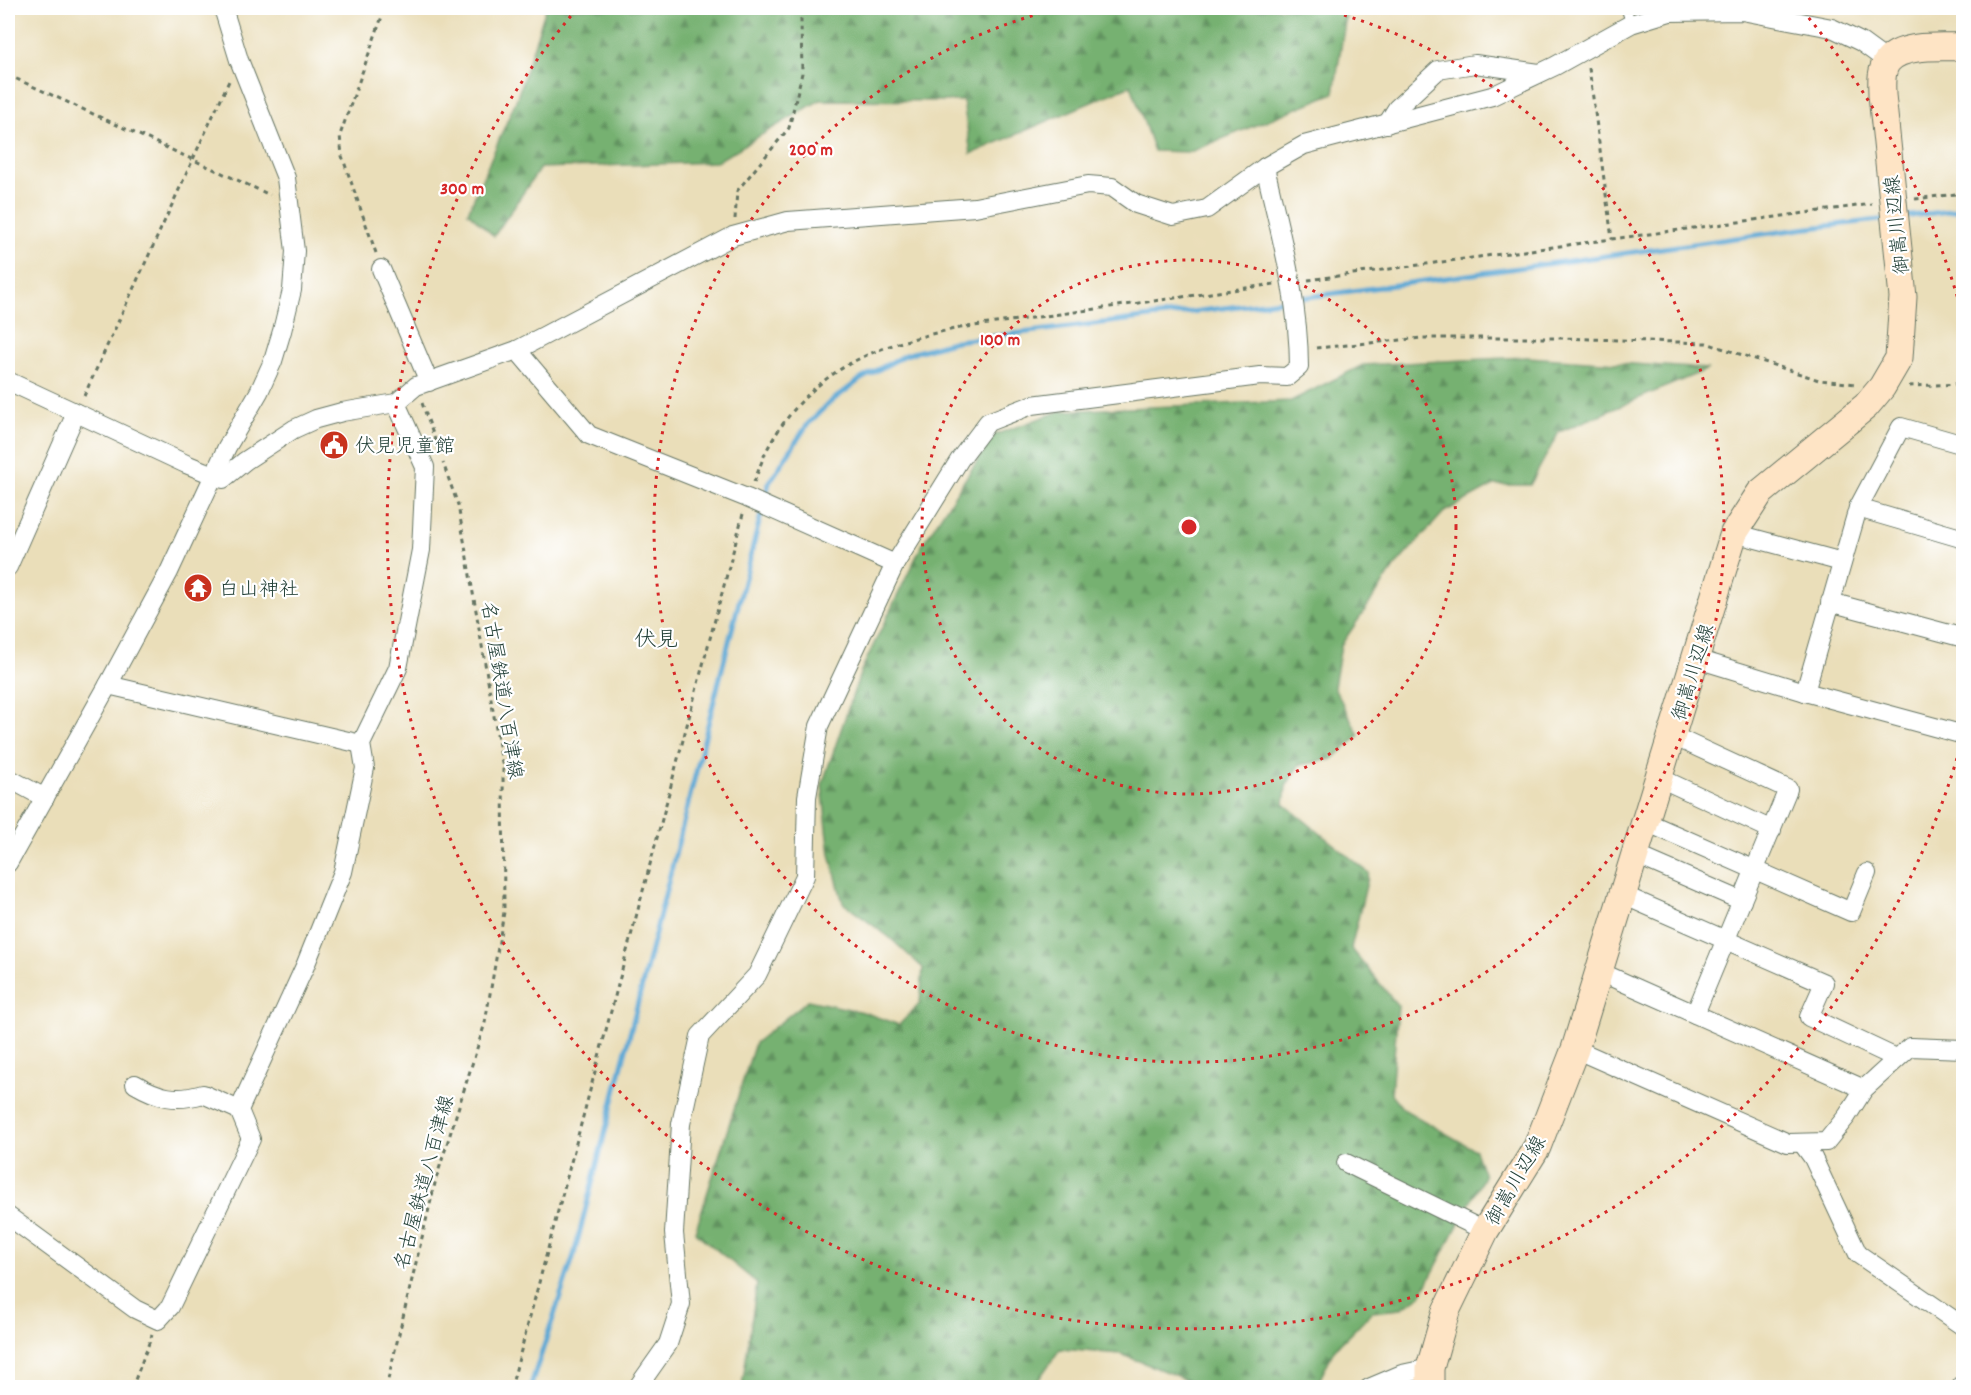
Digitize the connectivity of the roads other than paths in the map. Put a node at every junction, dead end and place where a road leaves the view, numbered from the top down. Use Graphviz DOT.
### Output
graph roads {
  1 [pos="207,8"];
  2 [pos="224,12"];
  3 [pos="1629,16"];
  4 [pos="1964,47"];
  5 [pos="1887,62"];
  6 [pos="1539,73"];
  7 [pos="1387,124"];
  8 [pos="1265,167"];
  9 [pos="381,270"];
  10 [pos="517,350"];
  11 [pos="8,381"];
  12 [pos="422,384"];
  13 [pos="396,403"];
  14 [pos="76,413"];
  15 [pos="1964,445"];
  16 [pos="212,476"];
  17 [pos="1858,508"];
  18 [pos="1734,532"];
  19 [pos="1964,539"];
  20 [pos="1842,562"];
  21 [pos="895,564"];
  22 [pos="8,567"];
  23 [pos="1830,602"];
  24 [pos="1964,638"];
  25 [pos="1697,659"];
  26 [pos="108,685"];
  27 [pos="1805,692"];
  28 [pos="1964,735"];
  29 [pos="1673,736"];
  30 [pos="361,744"];
  31 [pos="8,778"];
  32 [pos="1660,778"];
  33 [pos="45,798"];
  34 [pos="1646,822"];
  35 [pos="1772,830"];
  36 [pos="1636,855"];
  37 [pos="8,864"];
  38 [pos="1755,869"];
  39 [pos="1867,873"];
  40 [pos="1623,895"];
  41 [pos="1742,901"];
  42 [pos="1726,941"];
  43 [pos="1600,972"];
  44 [pos="1695,1014"];
  45 [pos="1575,1049"];
  46 [pos="1964,1049"];
  47 [pos="1896,1058"];
  48 [pos="135,1084"];
  49 [pos="1864,1089"];
  50 [pos="239,1110"];
  51 [pos="1802,1143"];
  52 [pos="1346,1163"];
  53 [pos="8,1216"];
  54 [pos="1485,1231"];
  55 [pos="1964,1328"];
  56 [pos="1430,1378"];
  57 [pos="1964,1383"];
  58 [pos="637,1388"];
  59 [pos="1369,1388"];
  60 [pos="1960,1388"];
  1 -- 2 [label="street"];
  2 -- 16 [label="street"];
  3 -- 5 [label="street"];
  3 -- 6 [label="street"];
  4 -- 5 [label="main road"];
  5 -- 18 [label="main road, 御嵩川辺線"];
  6 -- 7 [label="street"];
  6 -- 7 [label="street"];
  7 -- 8 [label="street"];
  8 -- 10 [label="street"];
  8 -- 21 [label="street"];
  9 -- 12 [label="street"];
  10 -- 12 [label="street"];
  10 -- 21 [label="street"];
  11 -- 14 [label="street"];
  12 -- 13 [label="street"];
  13 -- 16 [label="street"];
  13 -- 30 [label="street"];
  14 -- 16 [label="street"];
  14 -- 22 [label="street"];
  15 -- 17 [label="street"];
  16 -- 26 [label="street"];
  17 -- 19 [label="street"];
  17 -- 20 [label="street"];
  18 -- 20 [label="street"];
  18 -- 25 [label="main road, 御嵩川辺線"];
  20 -- 23 [label="street"];
  21 -- 58 [label="street"];
  23 -- 24 [label="street"];
  23 -- 27 [label="street"];
  25 -- 27 [label="street"];
  25 -- 29 [label="main road, 御嵩川辺線"];
  26 -- 30 [label="street"];
  26 -- 33 [label="street"];
  27 -- 28 [label="street"];
  29 -- 32 [label="main road, 御嵩川辺線"];
  29 -- 35 [label="street"];
  30 -- 50 [label="street"];
  31 -- 33 [label="street"];
  32 -- 34 [label="main road, 御嵩川辺線"];
  32 -- 35 [label="street"];
  33 -- 37 [label="street"];
  34 -- 36 [label="main road, 御嵩川辺線"];
  34 -- 38 [label="street"];
  35 -- 38 [label="street"];
  36 -- 40 [label="main road, 御嵩川辺線"];
  36 -- 41 [label="street"];
  38 -- 39 [label="street"];
  38 -- 41 [label="street"];
  40 -- 42 [label="street"];
  40 -- 43 [label="main road, 御嵩川辺線"];
  41 -- 42 [label="street"];
  42 -- 44 [label="street"];
  42 -- 47 [label="street"];
  43 -- 44 [label="street"];
  43 -- 45 [label="main road, 御嵩川辺線"];
  44 -- 49 [label="street"];
  45 -- 51 [label="street"];
  45 -- 54 [label="main road, 御嵩川辺線"];
  46 -- 47 [label="street"];
  47 -- 49 [label="street"];
  48 -- 50 [label="street"];
  49 -- 51 [label="street"];
  50 -- 53 [label="street"];
  51 -- 55 [label="street"];
  52 -- 54 [label="street"];
  54 -- 56 [label="main road, 御嵩川辺線"];
  56 -- 59 [label="street"];
  57 -- 60 [label="street"];
}
